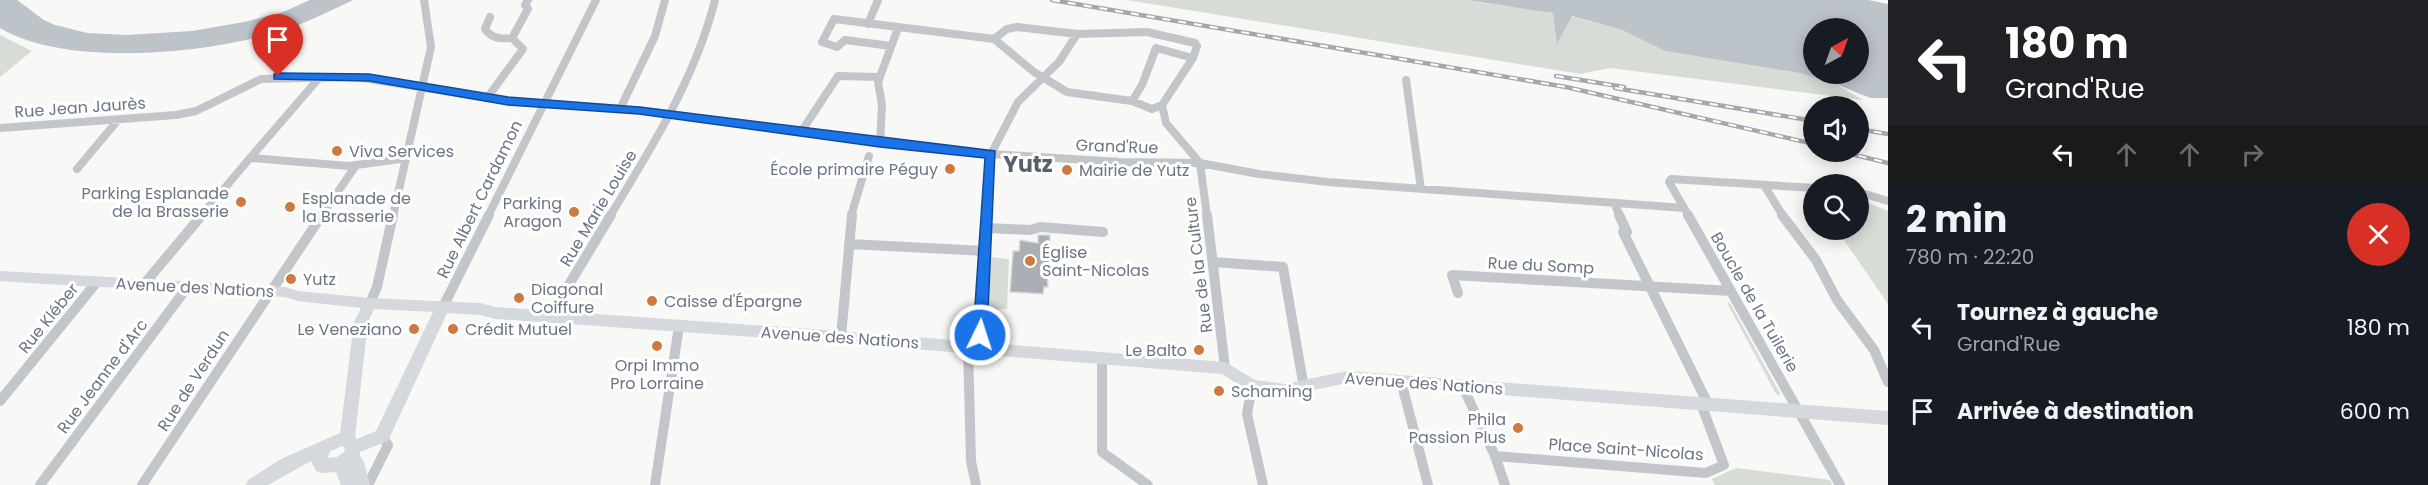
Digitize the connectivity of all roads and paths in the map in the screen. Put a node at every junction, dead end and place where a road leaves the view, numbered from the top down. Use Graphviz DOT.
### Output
graph roads {
  1 [pos="424,0"];
  2 [pos="528,0"];
  3 [pos="596,0"];
  4 [pos="665,0"];
  5 [pos="704,0"];
  6 [pos="878,0"];
  7 [pos="714,1"];
  8 [pos="490,17"];
  9 [pos="868,24"];
  10 [pos="898,28"];
  11 [pos="1080,33"];
  12 [pos="512,38"];
  13 [pos="994,39"];
  14 [pos="891,46"];
  15 [pos="1193,58"];
  16 [pos="320,76"];
  17 [pos="879,77"];
  18 [pos="1043,78"];
  19 [pos="1406,80"];
  20 [pos="422,88"];
  21 [pos="487,98"];
  22 [pos="1132,101"];
  23 [pos="543,104"];
  24 [pos="1162,105"];
  25 [pos="620,109"];
  26 [pos="671,115"];
  27 [pos="162,116"];
  28 [pos="118,120"];
  29 [pos="0,128"];
  30 [pos="801,132"];
  31 [pos="874,147"];
  32 [pos="991,154"];
  33 [pos="250,158"];
  34 [pos="407,158"];
  35 [pos="1200,163"];
  36 [pos="355,167"];
  37 [pos="77,169"];
  38 [pos="1764,185"];
  39 [pos="1803,187"];
  40 [pos="1422,189"];
  41 [pos="1869,195"];
  42 [pos="1888,201"];
  43 [pos="1614,203"];
  44 [pos="1684,208"];
  45 [pos="987,228"];
  46 [pos="1103,232"];
  47 [pos="849,244"];
  48 [pos="985,250"];
  49 [pos="1213,262"];
  50 [pos="2,278"];
  51 [pos="96,283"];
  52 [pos="145,283"];
  53 [pos="189,285"];
  54 [pos="1648,286"];
  55 [pos="269,291"];
  56 [pos="1731,291"];
  57 [pos="1458,293"];
  58 [pos="370,303"];
  59 [pos="443,307"];
  60 [pos="550,316"];
  61 [pos="679,326"];
  62 [pos="841,336"];
  63 [pos="973,347"];
  64 [pos="1102,358"];
  65 [pos="1225,368"];
  66 [pos="1401,381"];
  67 [pos="1888,382"];
  68 [pos="1462,385"];
  69 [pos="1252,386"];
  70 [pos="1304,387"];
  71 [pos="0,401"];
  72 [pos="1704,404"];
  73 [pos="1799,411"];
  74 [pos="1888,418"];
  75 [pos="382,436"];
  76 [pos="324,447"];
  77 [pos="348,452"];
  78 [pos="1495,456"];
  79 [pos="319,463"];
  80 [pos="270,476"];
  81 [pos="40,485"];
  82 [pos="142,485"];
  83 [pos="254,485"];
  84 [pos="349,485"];
  85 [pos="362,485"];
  86 [pos="368,485"];
  87 [pos="655,485"];
  88 [pos="976,485"];
  89 [pos="1148,485"];
  90 [pos="1263,485"];
  91 [pos="1428,485"];
  92 [pos="1505,485"];
  93 [pos="1840,485"];
  1 -- 20 [label="street"];
  2 -- 12 [label="street"];
  3 -- 23 [label="street, Rue Albert Cardamon"];
  4 -- 25 [label="street"];
  5 -- 7 [label="street"];
  6 -- 9 [label="street"];
  7 -- 26 [label="street, Rue Marie Louise"];
  8 -- 12 [label="street"];
  9 -- 10 [label="street"];
  9 -- 14 [label="street"];
  10 -- 13 [label="street"];
  10 -- 14 [label="street"];
  11 -- 13 [label="street"];
  11 -- 15 [label="street"];
  11 -- 18 [label="street"];
  12 -- 21 [label="street"];
  13 -- 18 [label="street"];
  14 -- 17 [label="street"];
  15 -- 22 [label="street"];
  15 -- 24 [label="street"];
  16 -- 20 [label="street, Grand'Rue"];
  16 -- 27 [label="street, Grand'Rue"];
  16 -- 33 [label="street"];
  17 -- 30 [label="street"];
  17 -- 31 [label="street"];
  18 -- 22 [label="street"];
  18 -- 32 [label="street"];
  19 -- 40 [label="street"];
  20 -- 21 [label="street, Grand'Rue"];
  20 -- 34 [label="street"];
  21 -- 23 [label="street, Grand'Rue"];
  22 -- 24 [label="street"];
  23 -- 25 [label="street, Grand'Rue"];
  23 -- 59 [label="street, Rue Albert Cardamon"];
  24 -- 35 [label="street"];
  25 -- 26 [label="street, Grand'Rue"];
  26 -- 30 [label="street, Grand'Rue"];
  26 -- 60 [label="street, Rue Marie Louise"];
  27 -- 28 [label="street, Rue Jean Jaurès"];
  28 -- 29 [label="street, Rue Jean Jaurès"];
  28 -- 37 [label="street"];
  30 -- 31 [label="street, Grand'Rue"];
  31 -- 32 [label="street, Grand'Rue"];
  31 -- 47 [label="street"];
  32 -- 35 [label="street, Grand'Rue"];
  32 -- 45 [label="street"];
  33 -- 36 [label="street"];
  33 -- 52 [label="street"];
  34 -- 36 [label="street"];
  34 -- 58 [label="street"];
  35 -- 40 [label="street, Grand'Rue"];
  35 -- 49 [label="street, Rue de la Culture"];
  36 -- 55 [label="street"];
  38 -- 39 [label="street, Boucle de la Tuilerie"];
  38 -- 44 [label="street, Boucle de la Tuilerie"];
  38 -- 67 [label="street"];
  40 -- 43 [label="street, Grand'Rue"];
  41 -- 42 [label="street"];
  43 -- 44 [label="street"];
  43 -- 54 [label="street"];
  44 -- 56 [label="street, Boucle de la Tuilerie"];
  45 -- 46 [label="street"];
  45 -- 48 [label="street"];
  47 -- 48 [label="street"];
  47 -- 62 [label="street"];
  48 -- 63 [label="street"];
  49 -- 65 [label="street, Rue de la Culture"];
  49 -- 70 [label="street"];
  50 -- 51 [label="main road, Avenue des Nations"];
  51 -- 52 [label="main road, Avenue des Nations"];
  51 -- 71 [label="street, Rue Kléber"];
  52 -- 53 [label="main road, Avenue des Nations"];
  53 -- 55 [label="main road, Avenue des Nations"];
  53 -- 81 [label="street, Rue Jeanne d'Arc"];
  54 -- 56 [label="street, Rue du Somp"];
  54 -- 57 [label="street, Rue du Somp"];
  54 -- 72 [label="street"];
  55 -- 58 [label="main road, Avenue des Nations"];
  55 -- 82 [label="street, Rue de Verdun"];
  56 -- 73 [label="street, Boucle de la Tuilerie"];
  58 -- 59 [label="main road, Avenue des Nations"];
  58 -- 77 [label="main road"];
  59 -- 60 [label="main road, Avenue des Nations"];
  59 -- 75 [label="main road"];
  60 -- 61 [label="main road, Avenue des Nations"];
  61 -- 62 [label="main road, Avenue des Nations"];
  61 -- 87 [label="street"];
  62 -- 63 [label="main road, Avenue des Nations"];
  63 -- 64 [label="main road, Avenue des Nations"];
  63 -- 88 [label="street"];
  64 -- 65 [label="main road, Avenue des Nations"];
  64 -- 89 [label="street"];
  65 -- 69 [label="main road, Avenue des Nations"];
  66 -- 68 [label="main road, Avenue des Nations"];
  66 -- 70 [label="main road, Avenue des Nations"];
  66 -- 91 [label="street"];
  68 -- 72 [label="main road, Avenue des Nations"];
  68 -- 78 [label="street"];
  69 -- 70 [label="main road, Avenue des Nations"];
  69 -- 90 [label="street"];
  72 -- 73 [label="main road, Avenue des Nations"];
  72 -- 78 [label="street, Place Saint-Nicolas"];
  73 -- 74 [label="main road, Avenue des Nations"];
  73 -- 93 [label="street, Boucle de la Tuilerie"];
  75 -- 77 [label="main road"];
  75 -- 86 [label="street"];
  76 -- 77 [label="main road"];
  76 -- 79 [label="main road"];
  76 -- 80 [label="main road"];
  77 -- 79 [label="main road"];
  77 -- 84 [label="main road"];
  77 -- 85 [label="main road"];
  78 -- 92 [label="street"];
  79 -- 80 [label="main road"];
  80 -- 83 [label="main road"];
}
